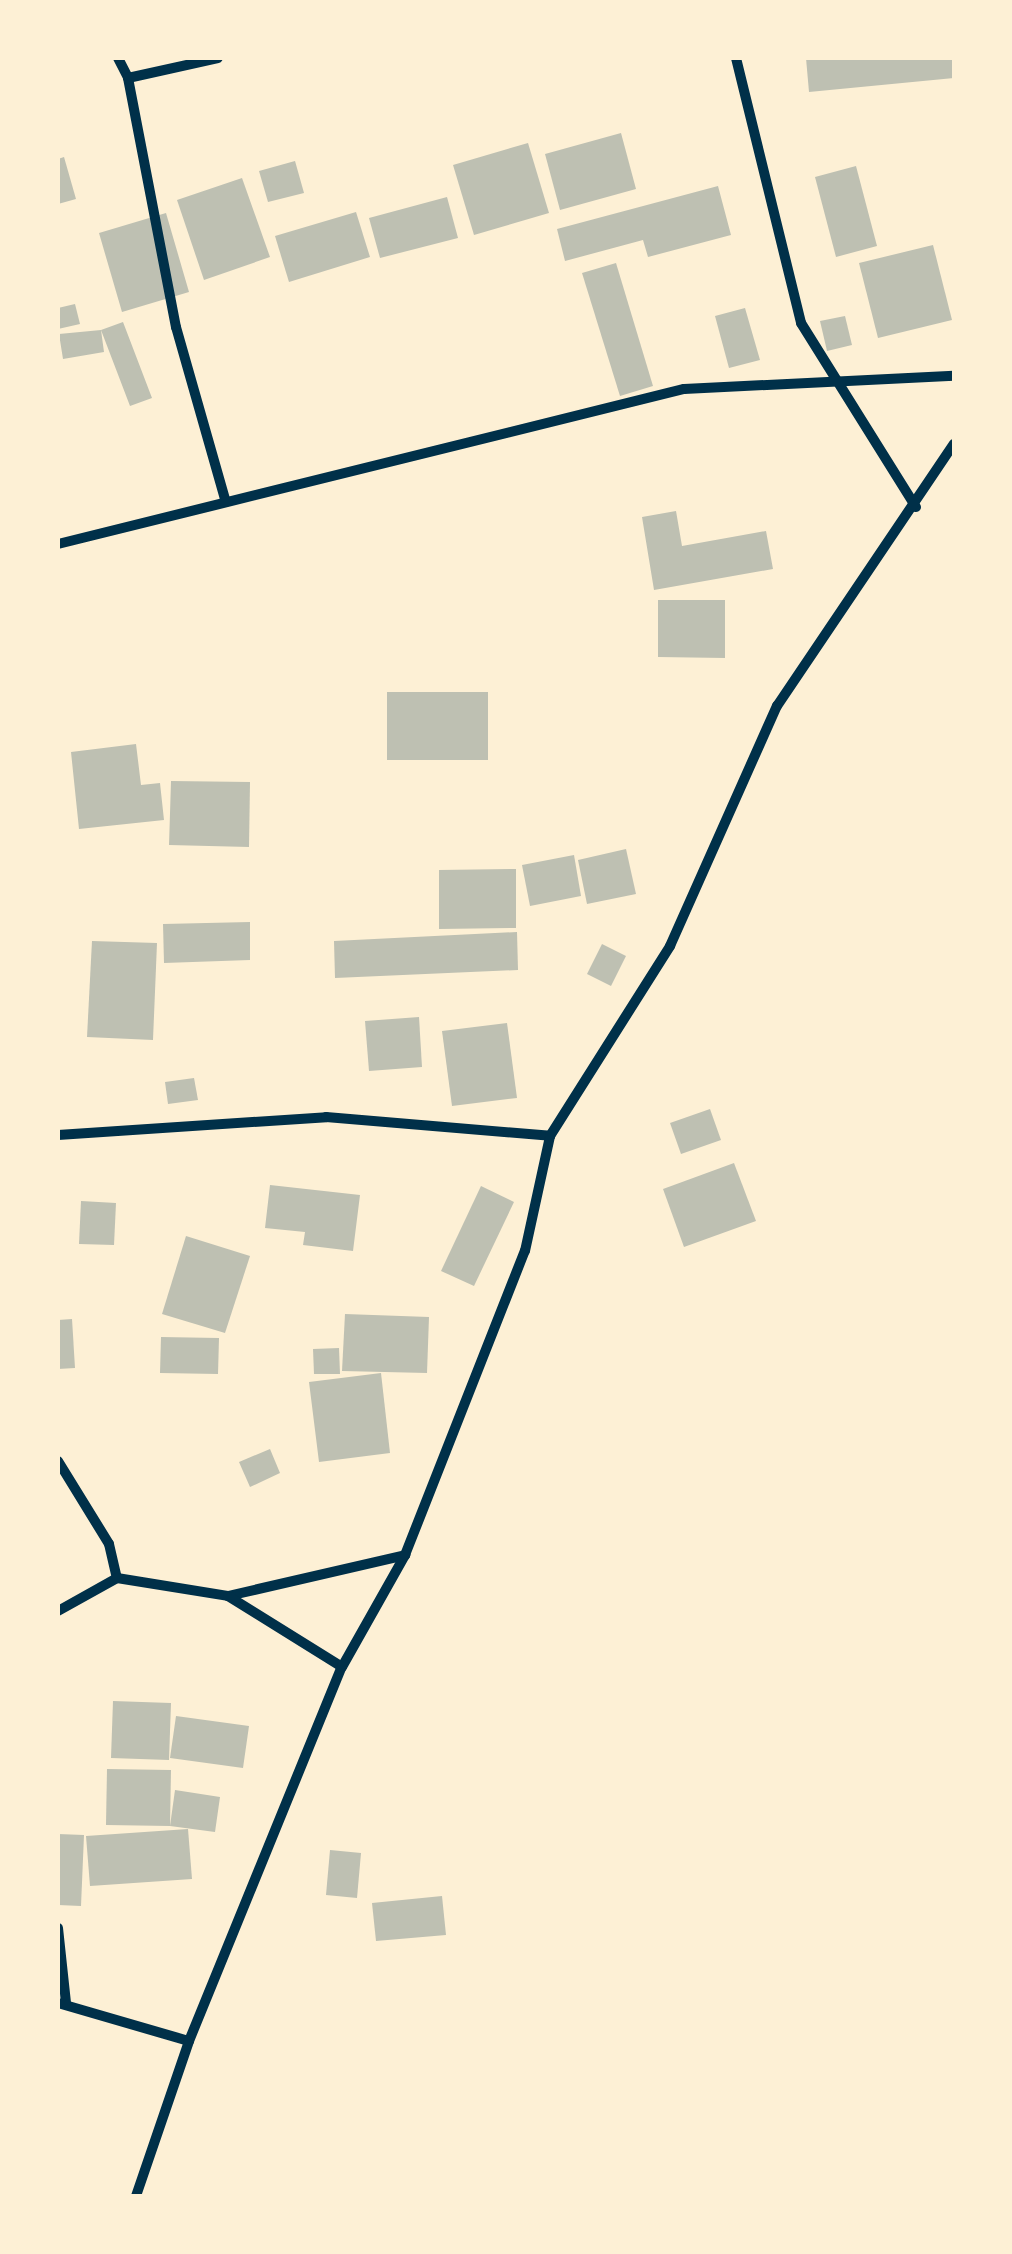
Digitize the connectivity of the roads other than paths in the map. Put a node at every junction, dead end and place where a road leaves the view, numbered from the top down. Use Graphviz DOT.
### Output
graph roads {
  1 [pos="118,58"];
  2 [pos="218,58"];
  3 [pos="736,58"];
  4 [pos="128,78"];
  5 [pos="954,376"];
  6 [pos="840,384"];
  7 [pos="954,444"];
  8 [pos="226,502"];
  9 [pos="916,506"];
  10 [pos="58,544"];
  11 [pos="58,1135"];
  12 [pos="550,1136"];
  13 [pos="58,1461"];
  14 [pos="405,1555"];
  15 [pos="116,1578"];
  16 [pos="228,1596"];
  17 [pos="58,1612"];
  18 [pos="342,1668"];
  19 [pos="58,1928"];
  20 [pos="62,2003"];
  21 [pos="189,2041"];
  22 [pos="136,2196"];
  1 -- 4 [label="street"];
  2 -- 4 [label="street"];
  3 -- 6 [label="street"];
  4 -- 8 [label="street"];
  5 -- 6 [label="street"];
  6 -- 8 [label="street"];
  6 -- 9 [label="street"];
  7 -- 9 [label="street"];
  8 -- 10 [label="street"];
  9 -- 12 [label="street"];
  11 -- 12 [label="street"];
  12 -- 14 [label="street"];
  13 -- 15 [label="street"];
  14 -- 16 [label="street"];
  14 -- 18 [label="street"];
  15 -- 16 [label="street"];
  15 -- 17 [label="street"];
  16 -- 18 [label="street"];
  18 -- 21 [label="street"];
  19 -- 20 [label="street"];
  20 -- 21 [label="street"];
  21 -- 22 [label="street"];
}
